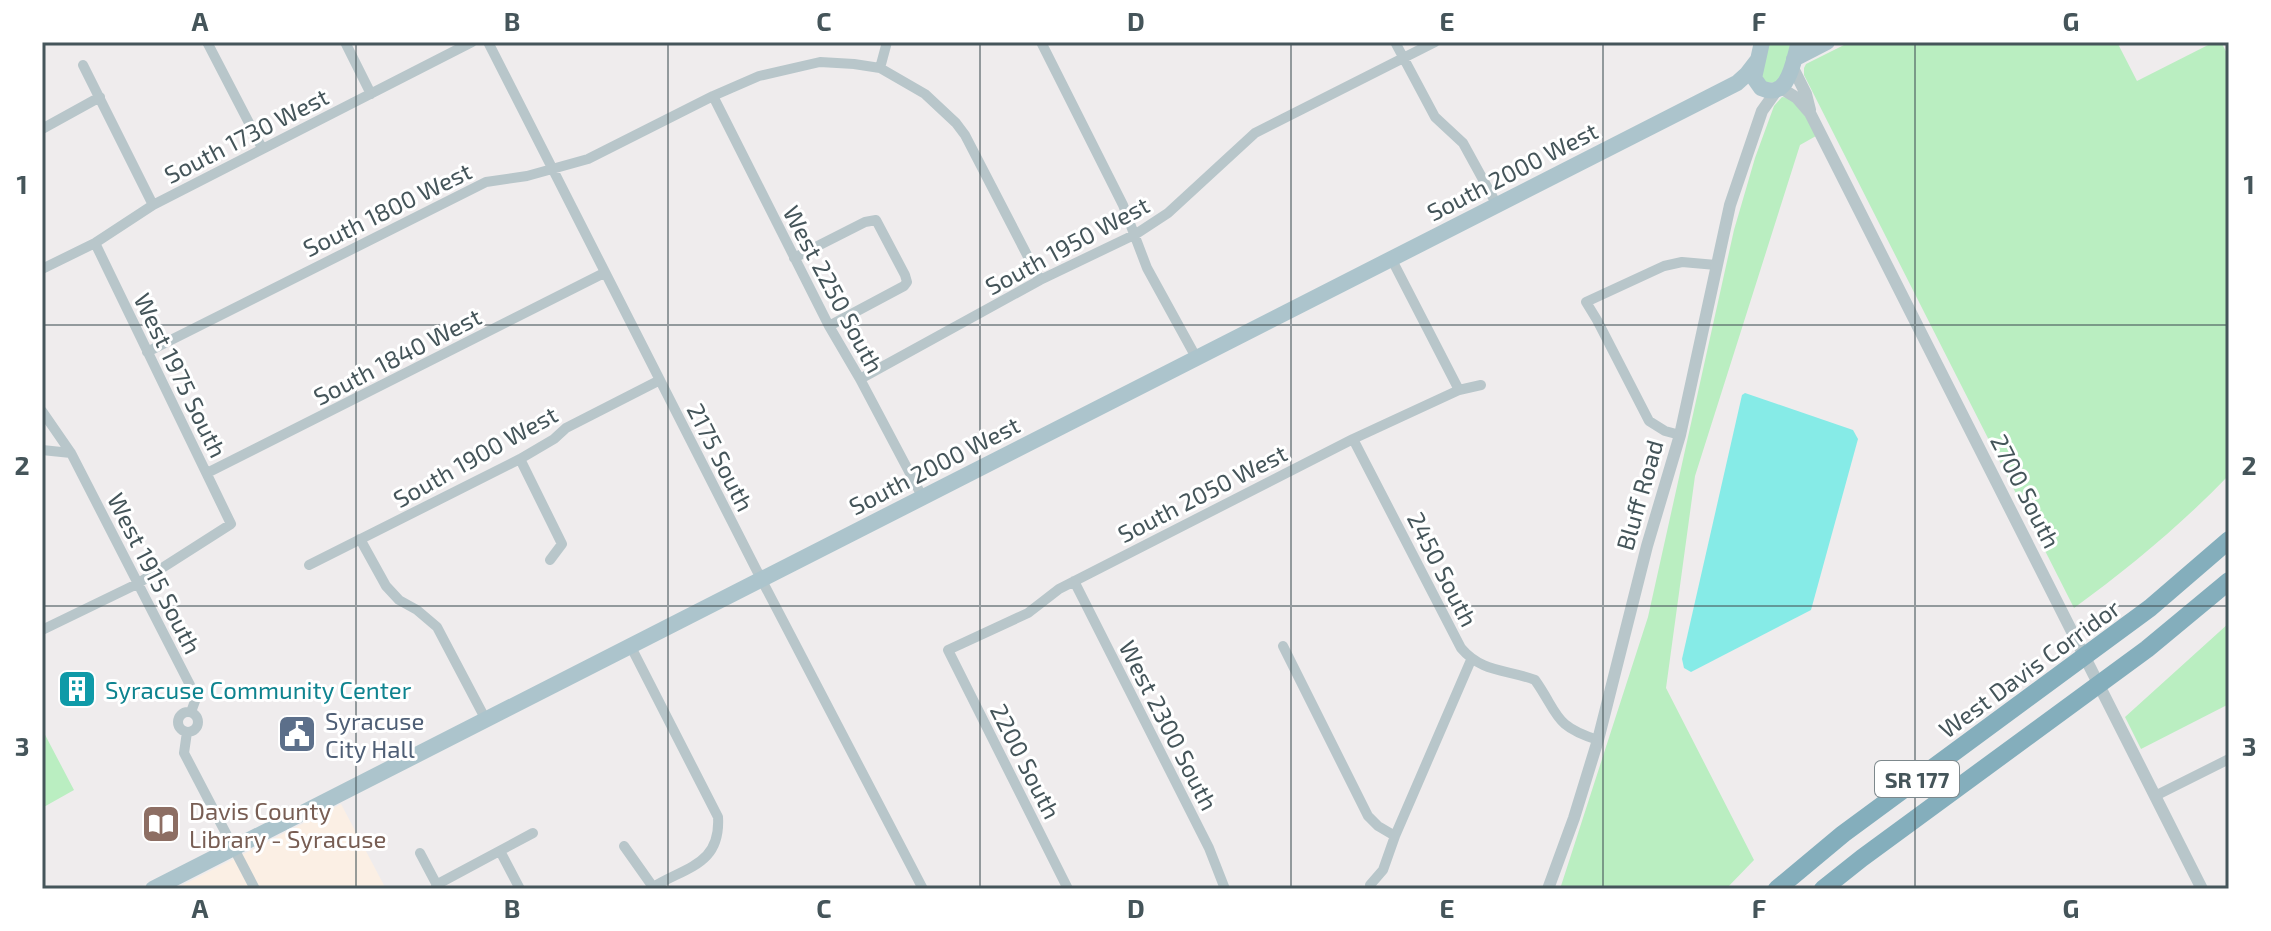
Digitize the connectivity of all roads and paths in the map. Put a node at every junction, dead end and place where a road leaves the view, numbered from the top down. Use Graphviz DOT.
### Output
graph roads {
  1 [pos="207,42"];
  2 [pos="345,42"];
  3 [pos="472,42"];
  4 [pos="488,42"];
  5 [pos="887,42"];
  6 [pos="1041,42"];
  7 [pos="1395,42"];
  8 [pos="1435,42"];
  9 [pos="1762,42"];
  10 [pos="1799,42"];
  11 [pos="1827,42"];
  12 [pos="1403,58"];
  13 [pos="1757,61"];
  14 [pos="1793,62"];
  15 [pos="83,65"];
  16 [pos="880,68"];
  17 [pos="1737,83"];
  18 [pos="1769,88"];
  19 [pos="371,94"];
  20 [pos="713,96"];
  21 [pos="100,97"];
  22 [pos="1810,113"];
  23 [pos="42,129"];
  24 [pos="262,148"];
  25 [pos="552,168"];
  26 [pos="153,205"];
  27 [pos="1497,205"];
  28 [pos="1136,234"];
  29 [pos="95,243"];
  30 [pos="794,258"];
  31 [pos="1392,260"];
  32 [pos="1716,265"];
  33 [pos="42,269"];
  34 [pos="604,273"];
  35 [pos="1040,280"];
  36 [pos="829,326"];
  37 [pos="147,352"];
  38 [pos="1197,359"];
  39 [pos="860,379"];
  40 [pos="660,380"];
  41 [pos="1481,385"];
  42 [pos="1459,390"];
  43 [pos="42,411"];
  44 [pos="1680,435"];
  45 [pos="1353,439"];
  46 [pos="42,450"];
  47 [pos="71,453"];
  48 [pos="520,459"];
  49 [pos="207,473"];
  50 [pos="923,498"];
  51 [pos="360,539"];
  52 [pos="2229,540"];
  53 [pos="550,560"];
  54 [pos="309,565"];
  55 [pos="761,578"];
  56 [pos="1074,581"];
  57 [pos="2229,581"];
  58 [pos="137,584"];
  59 [pos="42,630"];
  60 [pos="1283,646"];
  61 [pos="631,647"];
  62 [pos="948,650"];
  63 [pos="1471,660"];
  64 [pos="486,720"];
  65 [pos="1598,740"];
  66 [pos="2229,759"];
  67 [pos="2155,796"];
  68 [pos="533,833"];
  69 [pos="1395,836"];
  70 [pos="624,846"];
  71 [pos="235,848"];
  72 [pos="500,851"];
  73 [pos="420,853"];
  74 [pos="1370,885"];
  75 [pos="438,887"];
  76 [pos="652,888"];
  77 [pos="153,889"];
  78 [pos="255,889"];
  79 [pos="520,889"];
  80 [pos="923,889"];
  81 [pos="1068,889"];
  82 [pos="1225,889"];
  83 [pos="1548,889"];
  84 [pos="1777,889"];
  85 [pos="1823,889"];
  86 [pos="2202,889"];
  1 -- 24 [label="street"];
  2 -- 19 [label="street"];
  3 -- 19 [label="street, South 1730 West"];
  4 -- 25 [label="street, 2175 South"];
  5 -- 16 [label="street"];
  6 -- 28 [label="street"];
  7 -- 12 [label="street"];
  8 -- 12 [label="street, South 1950 West"];
  9 -- 13 [label="main road"];
  10 -- 14 [label="main road"];
  11 -- 14 [label="main road"];
  12 -- 27 [label="street"];
  12 -- 28 [label="street, South 1950 West"];
  13 -- 17 [label="main road, South 2000 West"];
  13 -- 18 [label="main road"];
  14 -- 18 [label="main road"];
  14 -- 22 [label="street, 2700 South"];
  15 -- 21 [label="street"];
  16 -- 20 [label="street, South 1800 West"];
  16 -- 35 [label="street"];
  17 -- 18 [label="main road"];
  17 -- 27 [label="main road, South 2000 West"];
  18 -- 22 [label="street"];
  18 -- 32 [label="street, Bluff Road"];
  19 -- 24 [label="street, South 1730 West"];
  20 -- 25 [label="street, South 1800 West"];
  20 -- 30 [label="street, West 2250 South"];
  21 -- 23 [label="street"];
  21 -- 26 [label="street"];
  22 -- 67 [label="street, 2700 South"];
  24 -- 26 [label="street, South 1730 West"];
  25 -- 34 [label="street, 2175 South"];
  25 -- 37 [label="street, South 1800 West"];
  26 -- 29 [label="street, South 1730 West"];
  27 -- 31 [label="main road, South 2000 West"];
  28 -- 35 [label="street, South 1950 West"];
  28 -- 38 [label="street"];
  29 -- 33 [label="street, South 1730 West"];
  29 -- 37 [label="street, West 1975 South"];
  30 -- 36 [label="street, West 2250 South"];
  30 -- 36 [label="street"];
  31 -- 38 [label="main road, South 2000 West"];
  31 -- 42 [label="street"];
  32 -- 44 [label="street, Bluff Road"];
  32 -- 44 [label="street"];
  34 -- 40 [label="street, 2175 South"];
  34 -- 49 [label="street, South 1840 West"];
  35 -- 39 [label="street, South 1950 West"];
  36 -- 39 [label="street, West 2250 South"];
  37 -- 49 [label="street, West 1975 South"];
  38 -- 50 [label="main road, South 2000 West"];
  39 -- 50 [label="street, West 2250 South"];
  40 -- 48 [label="street, South 1900 West"];
  40 -- 55 [label="street, 2175 South"];
  41 -- 42 [label="street, South 2050 West"];
  42 -- 45 [label="street, South 2050 West"];
  43 -- 47 [label="street, West 1915 South"];
  44 -- 65 [label="street, Bluff Road"];
  45 -- 56 [label="street, South 2050 West"];
  45 -- 63 [label="street, 2450 South"];
  46 -- 47 [label="street"];
  47 -- 58 [label="street, West 1915 South"];
  48 -- 51 [label="street, South 1900 West"];
  48 -- 53 [label="street"];
  49 -- 58 [label="street, West 1975 South"];
  50 -- 55 [label="main road, South 2000 West"];
  51 -- 54 [label="street, South 1900 West"];
  51 -- 64 [label="street"];
  52 -- 84 [label="highway, West Davis Corridor / SR 177"];
  55 -- 61 [label="main road, South 2000 West"];
  55 -- 80 [label="street, 2175 South"];
  56 -- 62 [label="street, South 2050 West"];
  56 -- 82 [label="street, West 2300 South"];
  57 -- 85 [label="highway, SR 177"];
  58 -- 59 [label="street"];
  58 -- 71 [label="street, West 1915 South"];
  60 -- 69 [label="street"];
  61 -- 64 [label="main road, South 2000 West"];
  61 -- 76 [label="street"];
  62 -- 81 [label="street, 2200 South"];
  63 -- 65 [label="street, 2450 South"];
  63 -- 69 [label="street"];
  64 -- 71 [label="main road, South 2000 West"];
  65 -- 83 [label="street, Bluff Road"];
  66 -- 67 [label="street"];
  67 -- 86 [label="street, 2700 South"];
  68 -- 72 [label="street"];
  69 -- 74 [label="street"];
  70 -- 76 [label="street"];
  71 -- 77 [label="main road, South 2000 West"];
  71 -- 78 [label="street"];
  72 -- 75 [label="street"];
  72 -- 79 [label="street"];
  73 -- 75 [label="street"];
}
